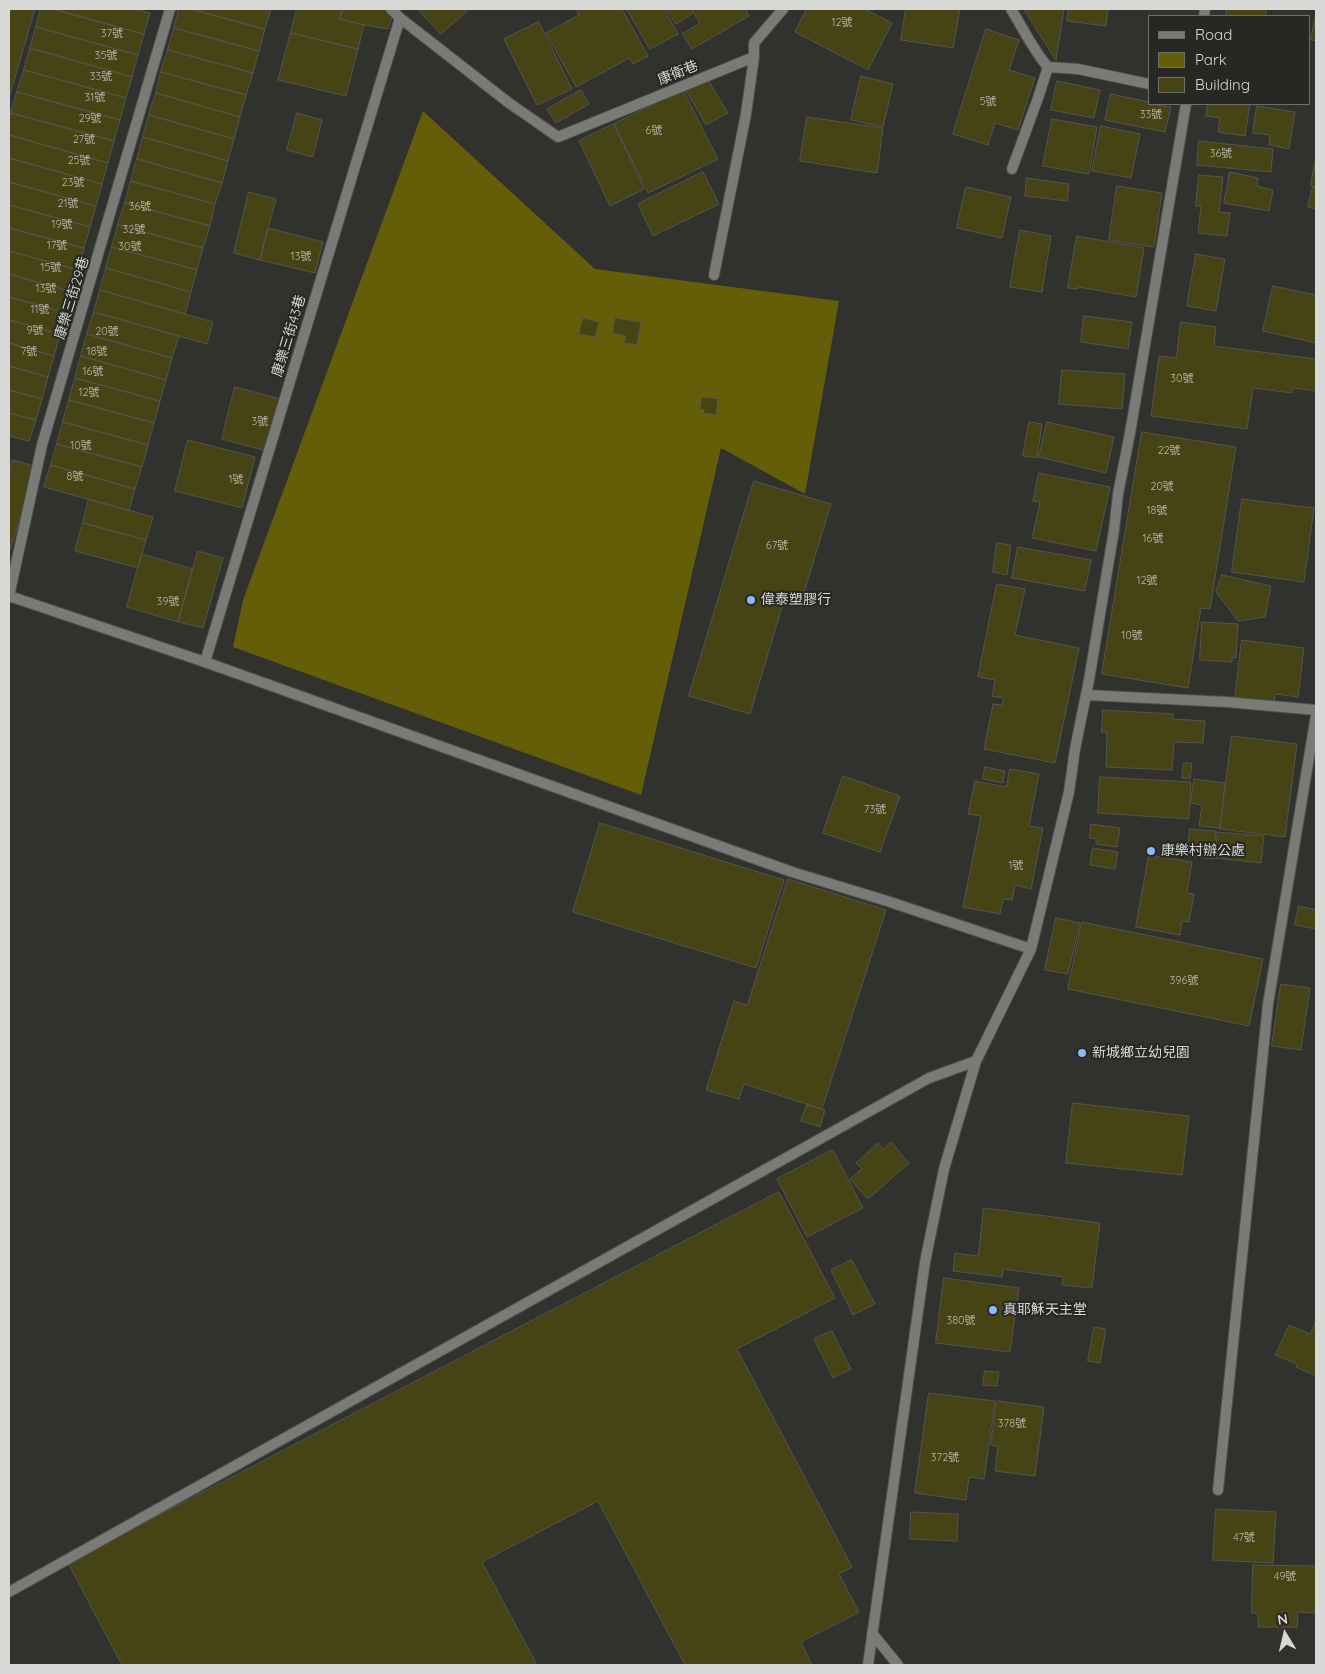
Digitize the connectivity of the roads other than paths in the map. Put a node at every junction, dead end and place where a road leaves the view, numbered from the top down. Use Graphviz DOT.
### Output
graph roads {
  1 [pos="170,9"];
  2 [pos="392,9"];
  3 [pos="783,9"];
  4 [pos="1011,9"];
  5 [pos="400,18"];
  6 [pos="754,56"];
  7 [pos="1048,67"];
  8 [pos="1148,84"];
  9 [pos="1186,105"];
  10 [pos="1012,169"];
  11 [pos="714,275"];
  12 [pos="9,596"];
  13 [pos="205,662"];
  14 [pos="1086,695"];
  15 [pos="1316,710"];
  16 [pos="1316,715"];
  17 [pos="1030,949"];
  18 [pos="976,1061"];
  19 [pos="1218,1490"];
  20 [pos="9,1592"];
  21 [pos="872,1633"];
  22 [pos="868,1665"];
  23 [pos="898,1665"];
  1 -- 12 [label="street, 康樂三街29巷"];
  2 -- 5 [label="street"];
  3 -- 6 [label="street"];
  4 -- 7 [label="street"];
  5 -- 6 [label="street, 康衛巷"];
  5 -- 13 [label="street, 康樂三街43巷"];
  6 -- 11 [label="street"];
  7 -- 8 [label="street"];
  7 -- 10 [label="street"];
  9 -- 14 [label="street"];
  12 -- 13 [label="street"];
  13 -- 17 [label="street"];
  14 -- 15 [label="street"];
  14 -- 17 [label="street"];
  16 -- 19 [label="street"];
  17 -- 18 [label="street"];
  18 -- 20 [label="street"];
  18 -- 21 [label="street"];
  21 -- 22 [label="street"];
  21 -- 23 [label="street"];
}
